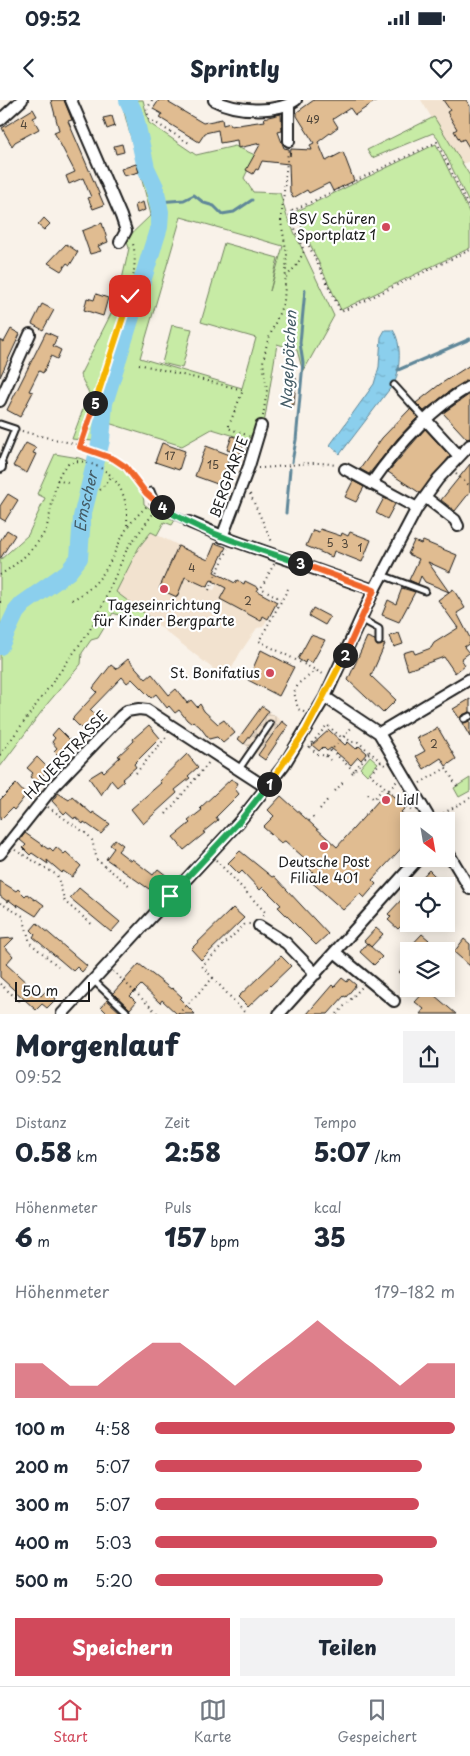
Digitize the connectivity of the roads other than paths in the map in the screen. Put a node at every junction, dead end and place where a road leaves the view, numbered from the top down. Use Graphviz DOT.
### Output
graph roads {
  1 [pos="22,100"];
  2 [pos="71,100"];
  3 [pos="214,100"];
  4 [pos="293,102"];
  5 [pos="0,120"];
  6 [pos="289,141"];
  7 [pos="120,242"];
  8 [pos="30,334"];
  9 [pos="394,385"];
  10 [pos="470,386"];
  11 [pos="0,401"];
  12 [pos="425,419"];
  13 [pos="0,424"];
  14 [pos="261,426"];
  15 [pos="470,445"];
  16 [pos="458,455"];
  17 [pos="0,466"];
  18 [pos="345,469"];
  19 [pos="371,484"];
  20 [pos="151,491"];
  21 [pos="425,497"];
  22 [pos="417,508"];
  23 [pos="189,522"];
  24 [pos="458,526"];
  25 [pos="227,538"];
  26 [pos="382,575"];
  27 [pos="374,590"];
  28 [pos="425,591"];
  29 [pos="361,619"];
  30 [pos="379,642"];
  31 [pos="470,679"];
  32 [pos="325,697"];
  33 [pos="470,716"];
  34 [pos="464,720"];
  35 [pos="270,724"];
  36 [pos="379,733"];
  37 [pos="239,768"];
  38 [pos="267,788"];
  39 [pos="426,812"];
  40 [pos="0,854"];
  41 [pos="455,863"];
  42 [pos="410,868"];
  43 [pos="470,889"];
  44 [pos="259,926"];
  45 [pos="336,953"];
  46 [pos="316,974"];
  47 [pos="92,979"];
  48 [pos="394,1002"];
  49 [pos="126,1011"];
  50 [pos="62,1013"];
  51 [pos="279,1014"];
  1 -- 5 [label="street"];
  2 -- 7 [label="street"];
  3 -- 4 [label="street"];
  4 -- 6 [label="street"];
  8 -- 11 [label="street"];
  9 -- 12 [label="lane"];
  10 -- 12 [label="street"];
  12 -- 16 [label="street"];
  12 -- 19 [label="street"];
  13 -- 17 [label="lane"];
  14 -- 25 [label="street, BERGPARTE"];
  15 -- 16 [label="street"];
  16 -- 21 [label="street"];
  18 -- 19 [label="street"];
  19 -- 22 [label="street"];
  20 -- 23 [label="lane"];
  21 -- 22 [label="street"];
  21 -- 24 [label="street"];
  22 -- 26 [label="street"];
  23 -- 25 [label="street, BERGPARTE"];
  25 -- 27 [label="street, BERGPARTE"];
  26 -- 27 [label="street"];
  26 -- 28 [label="lane"];
  27 -- 29 [label="street"];
  29 -- 30 [label="lane"];
  29 -- 32 [label="street"];
  31 -- 36 [label="street"];
  32 -- 36 [label="street"];
  32 -- 38 [label="street"];
  33 -- 34 [label="lane"];
  35 -- 37 [label="lane"];
  36 -- 39 [label="street"];
  37 -- 38 [label="street, HAUERSTRASSE"];
  37 -- 40 [label="street, HAUERSTRASSE"];
  38 -- 47 [label="street"];
  41 -- 43 [label="street"];
  42 -- 45 [label="street"];
  44 -- 46 [label="street"];
  45 -- 46 [label="street"];
  45 -- 48 [label="street"];
  46 -- 51 [label="street"];
  47 -- 49 [label="lane"];
  47 -- 50 [label="street"];
}
